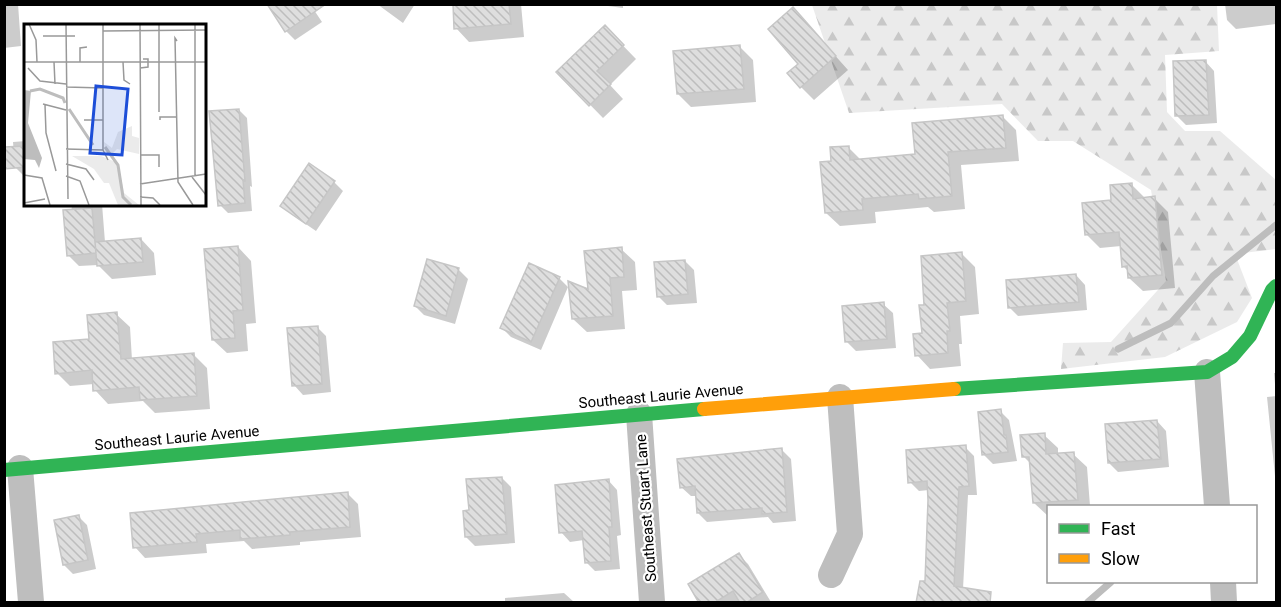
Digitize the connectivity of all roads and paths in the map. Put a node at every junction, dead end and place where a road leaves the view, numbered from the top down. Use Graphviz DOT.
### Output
graph roads {
  1 [pos="1276,286"];
  2 [pos="1207,372"];
  3 [pos="840,397"];
  4 [pos="639,414"];
  5 [pos="12,469"];
  6 [pos="1217,505"];
  7 [pos="831,575"];
  8 [pos="1223,583"];
  9 [pos="31,603"];
  10 [pos="652,603"];
  11 [pos="1224,603"];
  1 -- 2 [label="street, Southeast Laurie Avenue"];
  2 -- 3 [label="street, Southeast Laurie Avenue"];
  2 -- 6 [label="street"];
  3 -- 4 [label="street, Southeast Laurie Avenue"];
  3 -- 7 [label="street"];
  4 -- 5 [label="street, Southeast Laurie Avenue"];
  4 -- 10 [label="street, Southeast Stuart Lane"];
  5 -- 9 [label="street"];
  8 -- 11 [label="street"];
}
